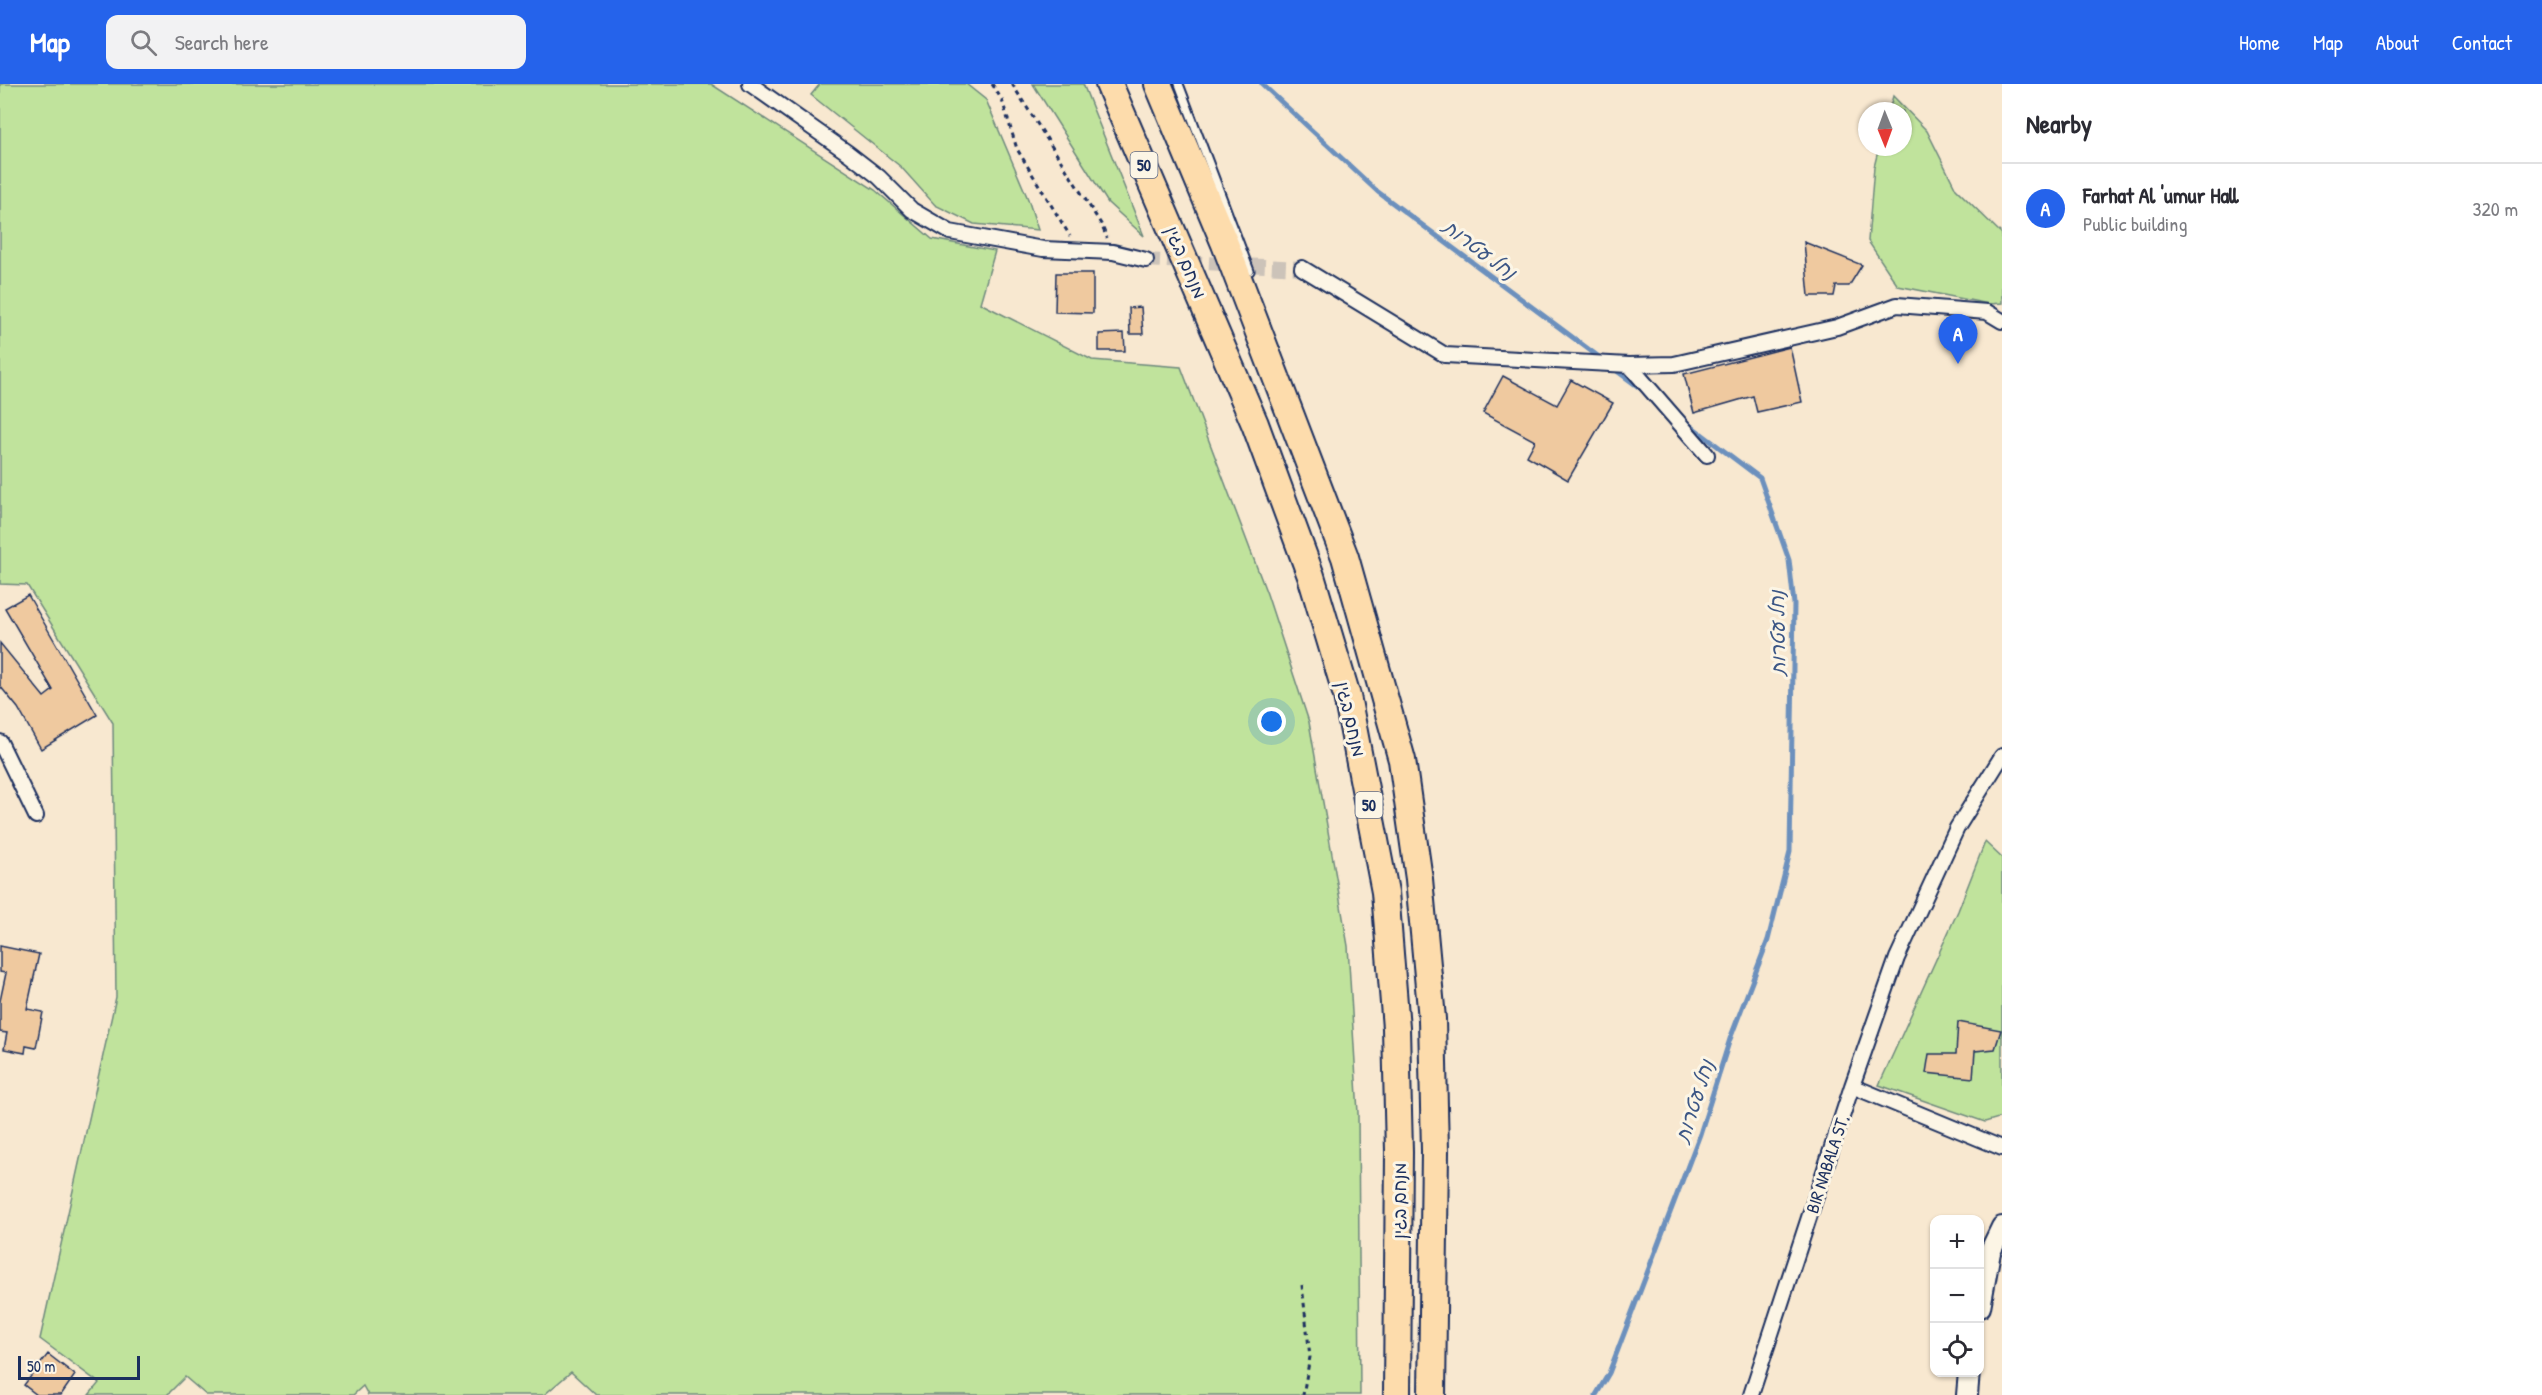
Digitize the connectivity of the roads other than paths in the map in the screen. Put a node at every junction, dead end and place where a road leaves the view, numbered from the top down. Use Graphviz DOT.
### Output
graph roads {
  1 [pos="750,84"];
  2 [pos="1109,84"];
  3 [pos="1158,84"];
  4 [pos="1179,84"];
  5 [pos="1146,260"];
  6 [pos="1302,268"];
  7 [pos="1250,271"];
  8 [pos="2002,310"];
  9 [pos="1987,312"];
  10 [pos="2002,321"];
  11 [pos="1629,365"];
  12 [pos="1707,455"];
  13 [pos="0,742"];
  14 [pos="2002,756"];
  15 [pos="36,816"];
  16 [pos="1852,1086"];
  17 [pos="2002,1148"];
  18 [pos="2002,1227"];
  19 [pos="1984,1286"];
  20 [pos="1969,1377"];
  21 [pos="1398,1395"];
  22 [pos="1432,1395"];
  23 [pos="1751,1395"];
  24 [pos="1967,1395"];
  1 -- 5 [label="street"];
  2 -- 21 [label="highway, מנחם בגין / 50"];
  3 -- 22 [label="highway, מנחם בגין / 50"];
  4 -- 7 [label="lane"];
  6 -- 11 [label="street"];
  8 -- 9 [label="street"];
  9 -- 10 [label="street"];
  9 -- 11 [label="street"];
  11 -- 12 [label="street"];
  13 -- 15 [label="street"];
  14 -- 16 [label="street, BIR NABALA ST,"];
  16 -- 17 [label="street"];
  16 -- 23 [label="street, BIR NABALA ST,"];
  18 -- 19 [label="street"];
  20 -- 24 [label="street"];
}
